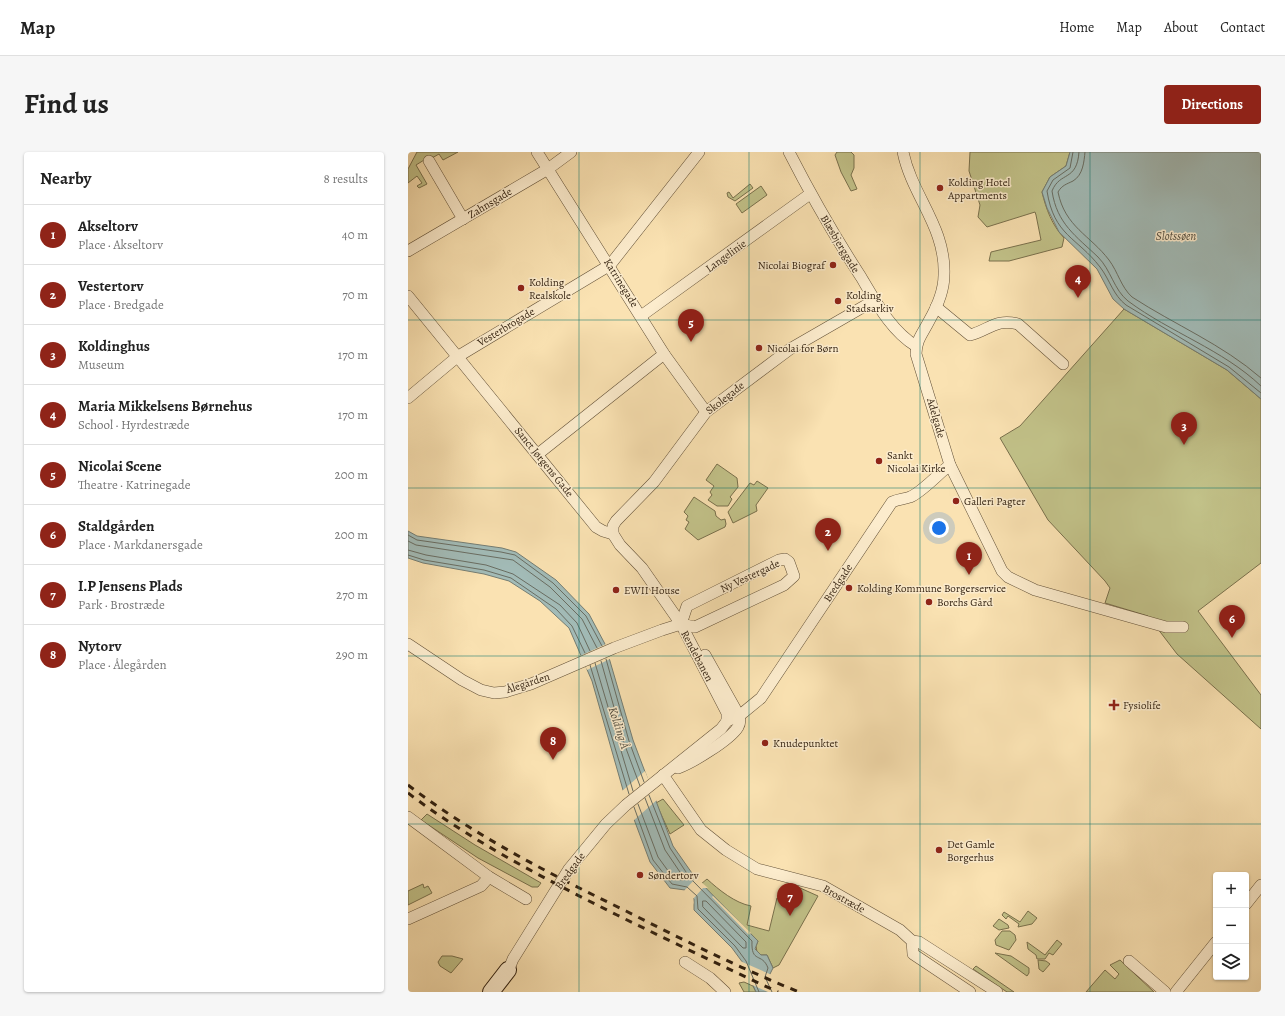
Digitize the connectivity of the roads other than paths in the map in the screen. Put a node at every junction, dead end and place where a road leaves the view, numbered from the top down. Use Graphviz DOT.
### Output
graph roads {
  1 [pos="537,152"];
  2 [pos="571,152"];
  3 [pos="699,152"];
  4 [pos="789,152"];
  5 [pos="902,152"];
  6 [pos="429,161"];
  7 [pos="548,168"];
  8 [pos="810,194"];
  9 [pos="462,219"];
  10 [pos="408,251"];
  11 [pos="610,265"];
  12 [pos="408,296"];
  13 [pos="875,300"];
  14 [pos="936,307"];
  15 [pos="642,316"];
  16 [pos="916,346"];
  17 [pos="664,354"];
  18 [pos="457,357"];
  19 [pos="1063,364"];
  20 [pos="408,398"];
  21 [pos="706,412"];
  22 [pos="538,454"];
  23 [pos="950,465"];
  24 [pos="613,534"];
  25 [pos="681,624"];
  26 [pos="1183,627"];
  27 [pos="408,644"];
  28 [pos="739,716"];
  29 [pos="727,721"];
  30 [pos="665,773"];
  31 [pos="409,820"];
  32 [pos="489,877"];
  33 [pos="1261,885"];
  34 [pos="526,899"];
  35 [pos="1249,900"];
  36 [pos="408,919"];
  37 [pos="912,941"];
  38 [pos="1214,944"];
  39 [pos="1129,961"];
  40 [pos="684,962"];
  41 [pos="508,970"];
  42 [pos="491,992"];
  43 [pos="500,992"];
  44 [pos="725,992"];
  45 [pos="970,992"];
  46 [pos="997,992"];
  47 [pos="1164,992"];
  48 [pos="1176,992"];
  1 -- 7 [label="street, Katrinegade"];
  2 -- 7 [label="street, Zahnsgade"];
  3 -- 11 [label="street"];
  4 -- 8 [label="street, Blæsbjerggade"];
  5 -- 14 [label="street"];
  6 -- 9 [label="street"];
  7 -- 9 [label="street, Zahnsgade"];
  7 -- 11 [label="street, Katrinegade"];
  8 -- 13 [label="street, Blæsbjerggade"];
  8 -- 15 [label="street, Langelinie"];
  9 -- 10 [label="street, Zahnsgade"];
  11 -- 15 [label="street, Katrinegade"];
  11 -- 18 [label="street, Vesterbrogade"];
  12 -- 18 [label="street, Sanct Jørgens Gade"];
  13 -- 16 [label="street, Blæsbjerggade"];
  13 -- 21 [label="street, Skolegade"];
  14 -- 16 [label="street"];
  14 -- 19 [label="street"];
  15 -- 17 [label="street, Katrinegade"];
  16 -- 23 [label="street, Adelgade"];
  17 -- 21 [label="street, Katrinegade"];
  17 -- 22 [label="street"];
  18 -- 20 [label="street, Vesterbrogade"];
  18 -- 22 [label="street, Sanct Jørgens Gade"];
  21 -- 24 [label="street, Skolegade"];
  22 -- 24 [label="street, Sanct Jørgens Gade"];
  23 -- 26 [label="street, Adelgade"];
  23 -- 28 [label="street, Bredgade"];
  24 -- 25 [label="street, Sanct Jørgens Gade"];
  25 -- 25 [label="street, Ny Vestergade"];
  25 -- 27 [label="street, Ålegården"];
  25 -- 28 [label="street, Rendebanen"];
  25 -- 29 [label="street, Rendebanen"];
  28 -- 29 [label="street, Bredgade"];
  28 -- 30 [label="street, Bredgade"];
  29 -- 30 [label="street, Bredgade"];
  30 -- 37 [label="street, Brostræde"];
  30 -- 41 [label="street, Bredgade"];
  31 -- 32 [label="street"];
  32 -- 34 [label="street"];
  32 -- 36 [label="street"];
  33 -- 35 [label="street"];
  37 -- 45 [label="street, Brostræde"];
  37 -- 46 [label="street, Brostræde"];
  38 -- 48 [label="street"];
  39 -- 47 [label="street"];
  40 -- 44 [label="street"];
  41 -- 42 [label="main road"];
  41 -- 43 [label="street, Bredgade"];
}
